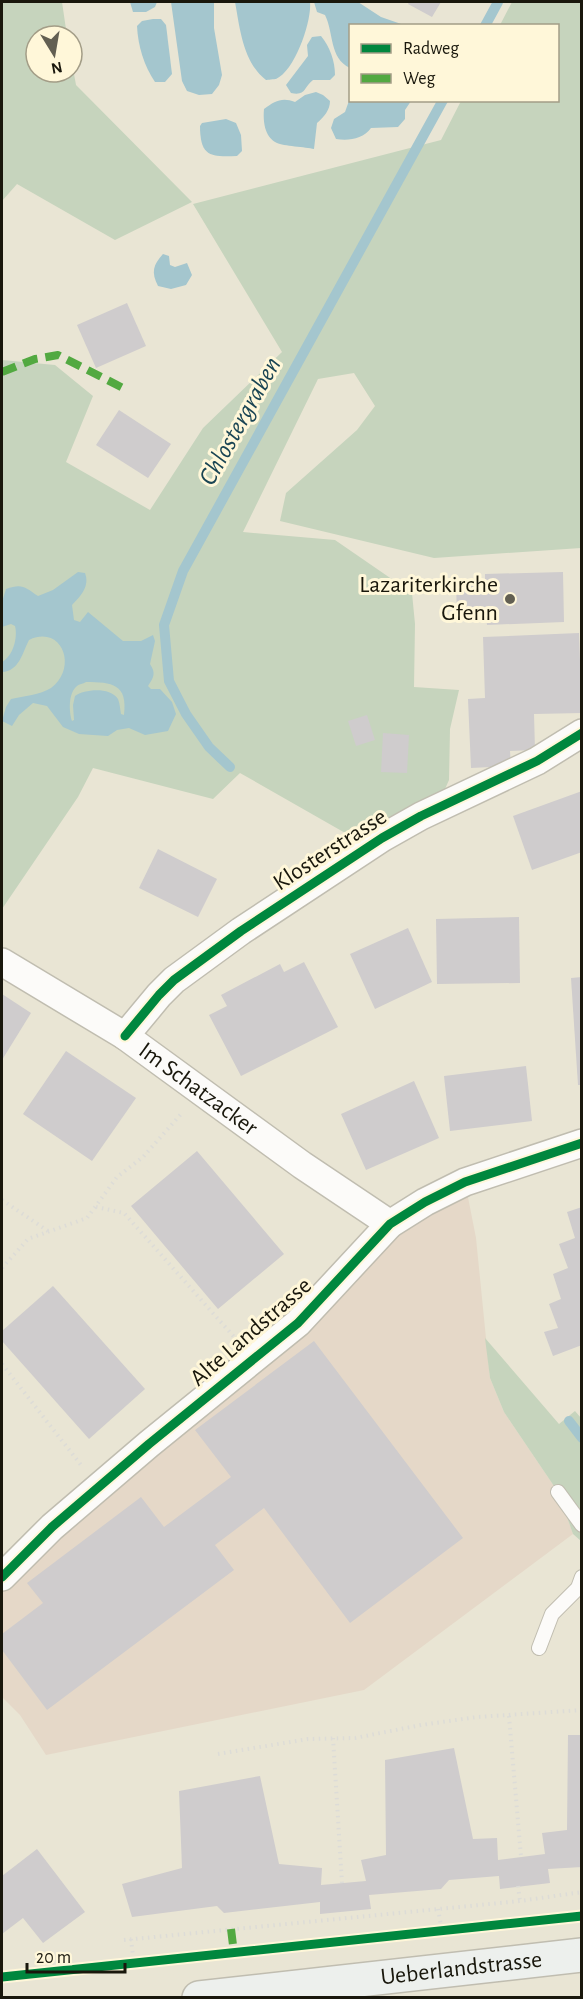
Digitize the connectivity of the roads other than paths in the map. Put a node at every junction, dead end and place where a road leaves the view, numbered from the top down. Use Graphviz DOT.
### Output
graph roads {
  1 [pos="582,733"];
  2 [pos="2,962"];
  3 [pos="125,1036"];
  4 [pos="582,1143"];
  5 [pos="390,1224"];
  6 [pos="558,1492"];
  7 [pos="582,1525"];
  8 [pos="2,1576"];
  9 [pos="582,1577"];
  10 [pos="539,1648"];
  11 [pos="582,1955"];
  12 [pos="199,1998"];
  1 -- 3 [label="street, Klosterstrasse"];
  2 -- 3 [label="street, Im Schatzacker"];
  3 -- 5 [label="street, Im Schatzacker"];
  4 -- 5 [label="street, Alte Landstrasse"];
  5 -- 8 [label="street, Alte Landstrasse"];
  6 -- 7 [label="lane"];
  9 -- 10 [label="lane"];
  11 -- 12 [label="main road, Ueberlandstrasse"];
}
